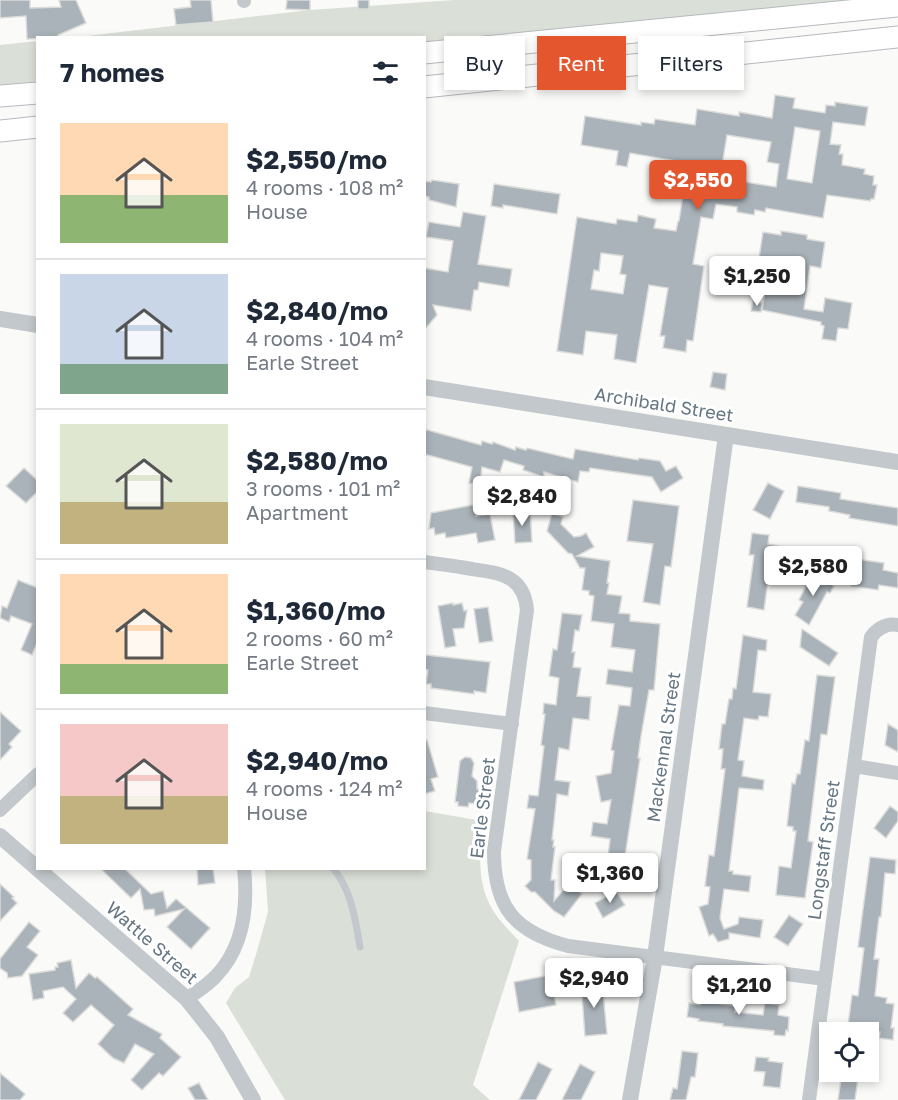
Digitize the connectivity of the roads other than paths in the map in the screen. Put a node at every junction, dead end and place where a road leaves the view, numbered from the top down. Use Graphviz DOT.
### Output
graph roads {
  1 [pos="898,6"];
  2 [pos="898,37"];
  3 [pos="426,53"];
  4 [pos="426,87"];
  5 [pos="36,93"];
  6 [pos="0,96"];
  7 [pos="36,127"];
  8 [pos="0,131"];
  9 [pos="0,319"];
  10 [pos="36,325"];
  11 [pos="426,387"];
  12 [pos="726,435"];
  13 [pos="898,462"];
  14 [pos="426,562"];
  15 [pos="898,625"];
  16 [pos="426,712"];
  17 [pos="512,724"];
  18 [pos="854,766"];
  19 [pos="898,773"];
  20 [pos="36,776"];
  21 [pos="0,810"];
  22 [pos="0,836"];
  23 [pos="36,867"];
  24 [pos="39,870"];
  25 [pos="244,870"];
  26 [pos="334,870"];
  27 [pos="360,947"];
  28 [pos="656,957"];
  29 [pos="825,979"];
  30 [pos="187,999"];
  31 [pos="253,1100"];
  32 [pos="630,1100"];
  33 [pos="809,1100"];
  1 -- 3 [label="main road"];
  2 -- 4 [label="main road"];
  5 -- 6 [label="main road"];
  7 -- 8 [label="main road"];
  9 -- 10 [label="street"];
  11 -- 12 [label="street, Archibald Street"];
  12 -- 13 [label="street, Archibald Street"];
  12 -- 28 [label="street, Mackennal Street"];
  14 -- 17 [label="street, Earle Street"];
  15 -- 18 [label="street, Longstaff Street"];
  16 -- 17 [label="street"];
  17 -- 28 [label="street, Earle Street"];
  18 -- 19 [label="street"];
  18 -- 29 [label="street, Longstaff Street"];
  20 -- 21 [label="street"];
  22 -- 23 [label="street, Wattle Street"];
  24 -- 30 [label="street, Wattle Street"];
  25 -- 30 [label="street"];
  26 -- 27 [label="lane"];
  28 -- 29 [label="street, Earle Street"];
  28 -- 32 [label="street, Mackennal Street"];
  29 -- 33 [label="street, Longstaff Street"];
  30 -- 31 [label="street, Wattle Street"];
}
